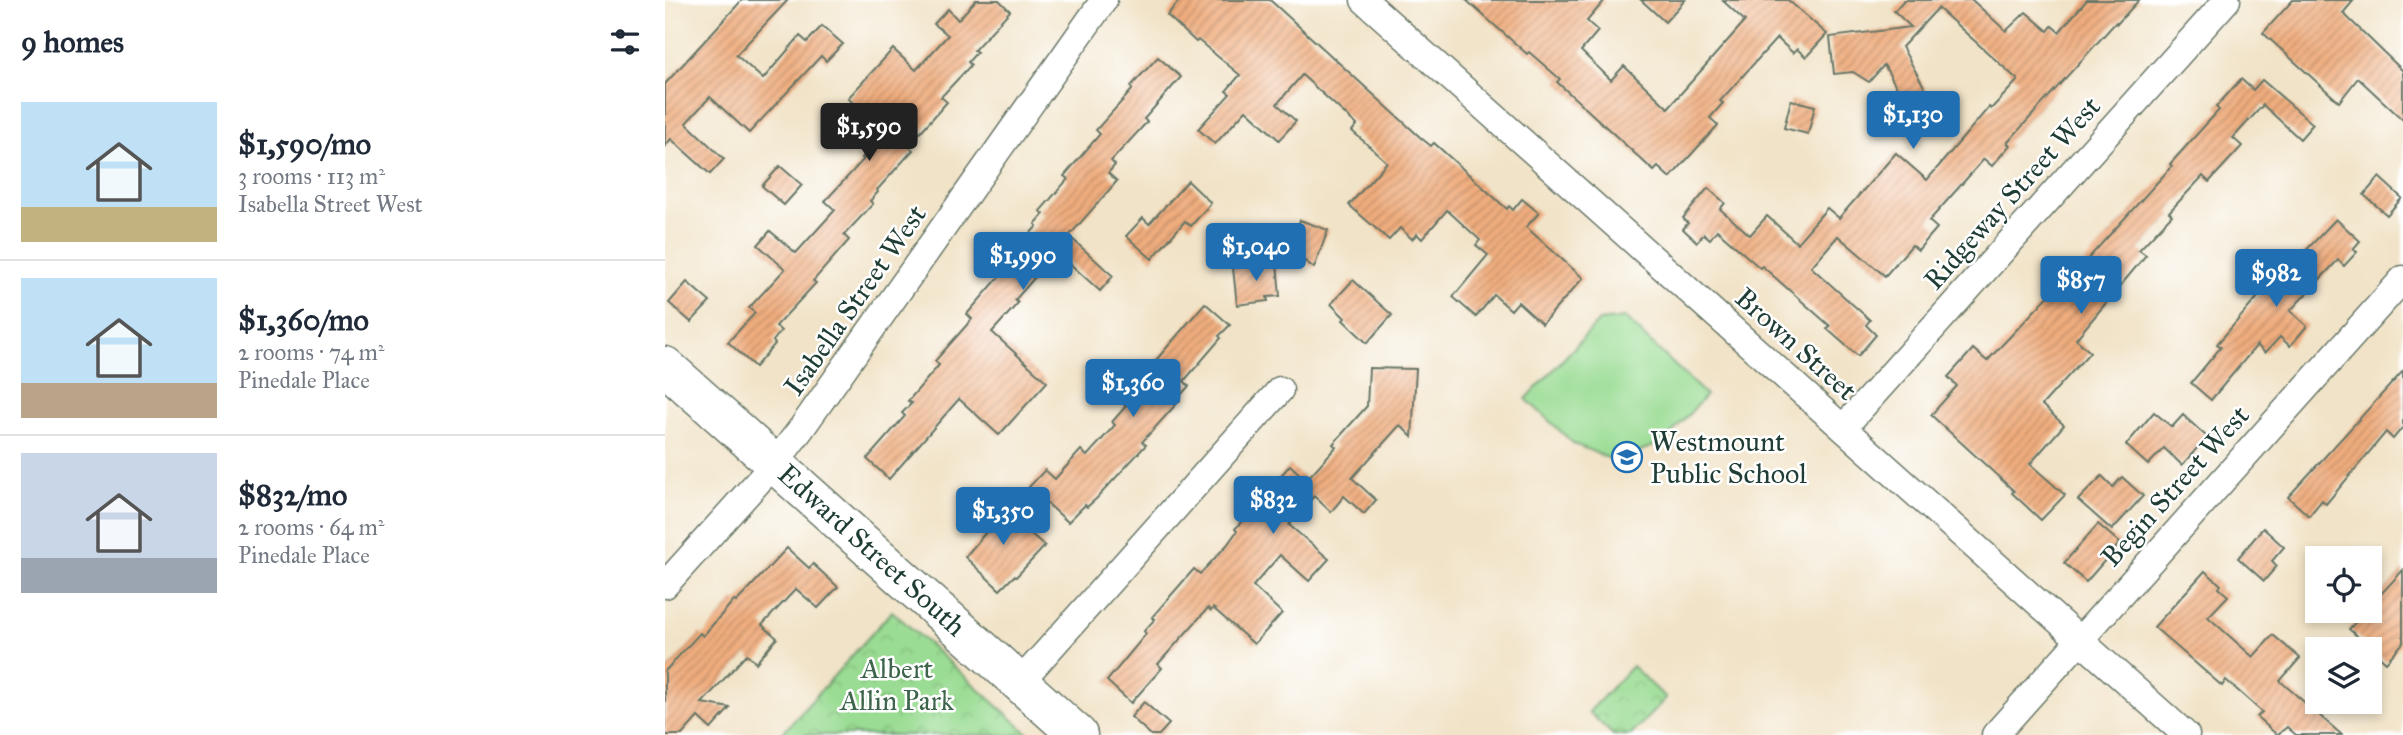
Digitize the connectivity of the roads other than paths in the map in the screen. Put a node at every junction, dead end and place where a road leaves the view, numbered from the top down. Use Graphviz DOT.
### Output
graph roads {
  1 [pos="1104,0"];
  2 [pos="1364,0"];
  3 [pos="2227,0"];
  4 [pos="2403,279"];
  5 [pos="665,366"];
  6 [pos="1280,390"];
  7 [pos="1843,428"];
  8 [pos="775,463"];
  9 [pos="665,586"];
  10 [pos="2079,641"];
  11 [pos="1020,682"];
  12 [pos="1078,735"];
  13 [pos="1994,735"];
  14 [pos="2186,735"];
  1 -- 8 [label="street, Isabella Street West"];
  2 -- 7 [label="street, Brown Street"];
  3 -- 7 [label="street, Ridgeway Street West"];
  4 -- 10 [label="street, Begin Street West"];
  5 -- 8 [label="main road, Edward Street South"];
  6 -- 11 [label="street"];
  7 -- 10 [label="street, Brown Street"];
  8 -- 9 [label="street, Isabella Street West"];
  8 -- 11 [label="main road, Edward Street South"];
  10 -- 13 [label="street, Begin Street West"];
  10 -- 14 [label="street, Brown Street"];
  11 -- 12 [label="main road, Edward Street South"];
}
